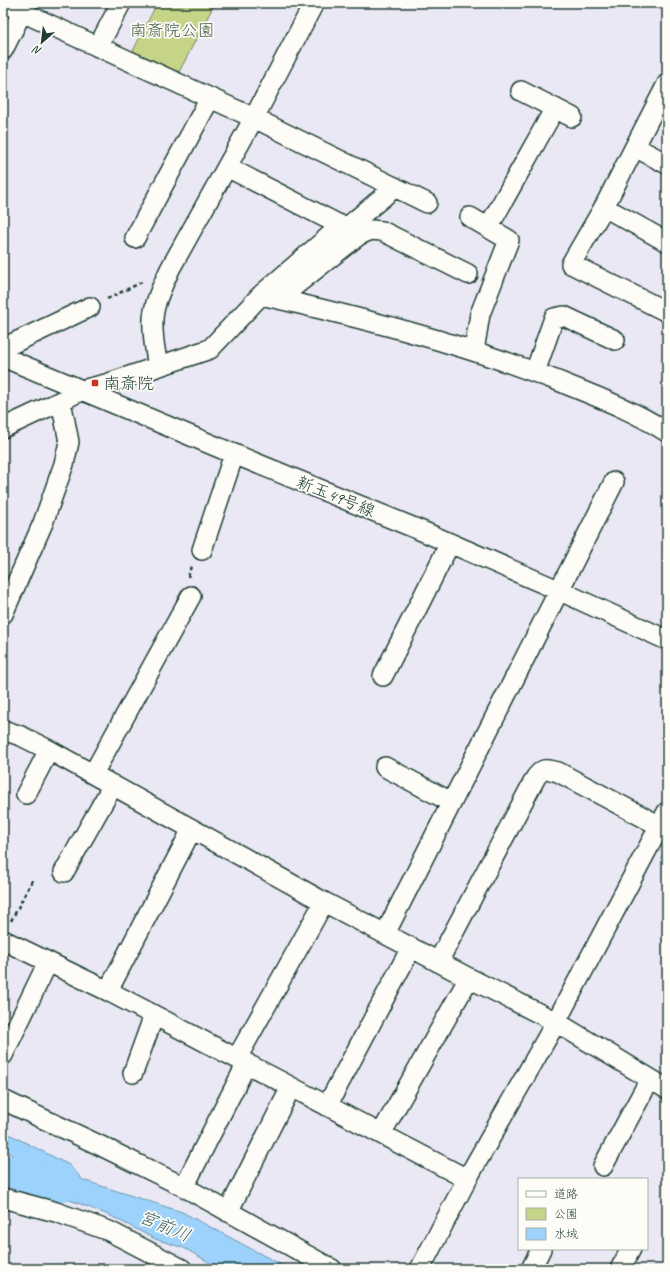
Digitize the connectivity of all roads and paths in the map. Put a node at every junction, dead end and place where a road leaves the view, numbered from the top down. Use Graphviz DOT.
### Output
graph roads {
  1 [pos="5,3"];
  2 [pos="121,3"];
  3 [pos="314,3"];
  4 [pos="22,12"];
  5 [pos="98,47"];
  6 [pos="3,50"];
  7 [pos="667,84"];
  8 [pos="520,91"];
  9 [pos="210,98"];
  10 [pos="555,108"];
  11 [pos="572,117"];
  12 [pos="254,118"];
  13 [pos="635,146"];
  14 [pos="667,164"];
  15 [pos="227,167"];
  16 [pos="394,187"];
  17 [pos="427,203"];
  18 [pos="604,207"];
  19 [pos="470,217"];
  20 [pos="488,228"];
  21 [pos="349,229"];
  22 [pos="135,238"];
  23 [pos="667,242"];
  24 [pos="170,269"];
  25 [pos="468,274"];
  26 [pos="270,297"];
  27 [pos="90,307"];
  28 [pos="667,312"];
  29 [pos="615,340"];
  30 [pos="3,348"];
  31 [pos="474,351"];
  32 [pos="3,357"];
  33 [pos="158,366"];
  34 [pos="535,372"];
  35 [pos="82,390"];
  36 [pos="61,401"];
  37 [pos="3,428"];
  38 [pos="667,432"];
  39 [pos="234,454"];
  40 [pos="614,482"];
  41 [pos="450,544"];
  42 [pos="202,550"];
  43 [pos="558,590"];
  44 [pos="191,596"];
  45 [pos="3,614"];
  46 [pos="667,640"];
  47 [pos="383,676"];
  48 [pos="3,730"];
  49 [pos="49,750"];
  50 [pos="385,767"];
  51 [pos="93,774"];
  52 [pos="113,785"];
  53 [pos="26,794"];
  54 [pos="451,802"];
  55 [pos="663,819"];
  56 [pos="192,829"];
  57 [pos="64,872"];
  58 [pos="33,879"];
  59 [pos="324,902"];
  60 [pos="6,932"];
  61 [pos="385,934"];
  62 [pos="411,948"];
  63 [pos="48,962"];
  64 [pos="438,962"];
  65 [pos="469,978"];
  66 [pos="108,991"];
  67 [pos="154,1014"];
  68 [pos="556,1022"];
  69 [pos="3,1055"];
  70 [pos="242,1061"];
  71 [pos="133,1073"];
  72 [pos="650,1079"];
  73 [pos="291,1087"];
  74 [pos="667,1089"];
  75 [pos="3,1100"];
  76 [pos="327,1106"];
  77 [pos="381,1134"];
  78 [pos="602,1166"];
  79 [pos="467,1179"];
  80 [pos="184,1187"];
  81 [pos="3,1198"];
  82 [pos="228,1212"];
  83 [pos="540,1250"];
  84 [pos="630,1250"];
  85 [pos="182,1269"];
  86 [pos="332,1269"];
  87 [pos="420,1269"];
  88 [pos="531,1269"];
  89 [pos="620,1269"];
  1 -- 4 [label="street"];
  2 -- 5 [label="street"];
  3 -- 12 [label="street"];
  4 -- 5 [label="street"];
  4 -- 6 [label="street"];
  5 -- 9 [label="street"];
  7 -- 13 [label="street"];
  8 -- 10 [label="street"];
  9 -- 12 [label="street"];
  9 -- 22 [label="street"];
  10 -- 11 [label="street"];
  10 -- 20 [label="street"];
  12 -- 15 [label="street"];
  12 -- 16 [label="street"];
  13 -- 14 [label="street"];
  13 -- 18 [label="street"];
  15 -- 21 [label="street"];
  15 -- 24 [label="street"];
  16 -- 17 [label="street"];
  16 -- 21 [label="street"];
  18 -- 23 [label="street"];
  18 -- 28 [label="street"];
  19 -- 20 [label="street"];
  20 -- 31 [label="street"];
  21 -- 25 [label="street"];
  21 -- 26 [label="street"];
  24 -- 27 [label="path"];
  24 -- 33 [label="street"];
  26 -- 31 [label="street"];
  26 -- 33 [label="street"];
  27 -- 30 [label="street"];
  29 -- 34 [label="street"];
  31 -- 34 [label="street"];
  32 -- 35 [label="street, 新玉49号線"];
  33 -- 35 [label="street"];
  34 -- 38 [label="street"];
  35 -- 36 [label="street"];
  35 -- 39 [label="street, 新玉49号線"];
  36 -- 37 [label="street"];
  36 -- 45 [label="street"];
  39 -- 41 [label="street, 新玉49号線"];
  39 -- 42 [label="street"];
  40 -- 43 [label="street"];
  41 -- 43 [label="street, 新玉49号線"];
  41 -- 47 [label="street"];
  42 -- 44 [label="path"];
  43 -- 46 [label="street, 新玉49号線"];
  43 -- 54 [label="street"];
  44 -- 51 [label="street"];
  48 -- 49 [label="street"];
  49 -- 51 [label="street"];
  49 -- 53 [label="street"];
  50 -- 54 [label="street"];
  51 -- 52 [label="street"];
  52 -- 56 [label="street"];
  52 -- 57 [label="street"];
  54 -- 61 [label="street"];
  55 -- 64 [label="street"];
  55 -- 68 [label="street"];
  56 -- 59 [label="street"];
  56 -- 66 [label="street"];
  58 -- 60 [label="path"];
  59 -- 61 [label="street"];
  59 -- 70 [label="street"];
  60 -- 63 [label="street"];
  61 -- 62 [label="street"];
  62 -- 64 [label="street"];
  62 -- 76 [label="street"];
  63 -- 66 [label="street"];
  63 -- 69 [label="street"];
  64 -- 65 [label="street"];
  65 -- 68 [label="street"];
  65 -- 77 [label="street"];
  66 -- 67 [label="street"];
  67 -- 70 [label="street"];
  67 -- 71 [label="street"];
  68 -- 72 [label="street"];
  68 -- 79 [label="street"];
  70 -- 73 [label="street"];
  70 -- 80 [label="street"];
  72 -- 74 [label="street"];
  72 -- 78 [label="street"];
  73 -- 76 [label="street"];
  73 -- 82 [label="street"];
  75 -- 80 [label="street"];
  76 -- 77 [label="street"];
  77 -- 79 [label="street"];
  79 -- 87 [label="street"];
  80 -- 82 [label="street"];
  81 -- 85 [label="street"];
  82 -- 86 [label="street"];
  83 -- 88 [label="street"];
  84 -- 89 [label="street"];
}
